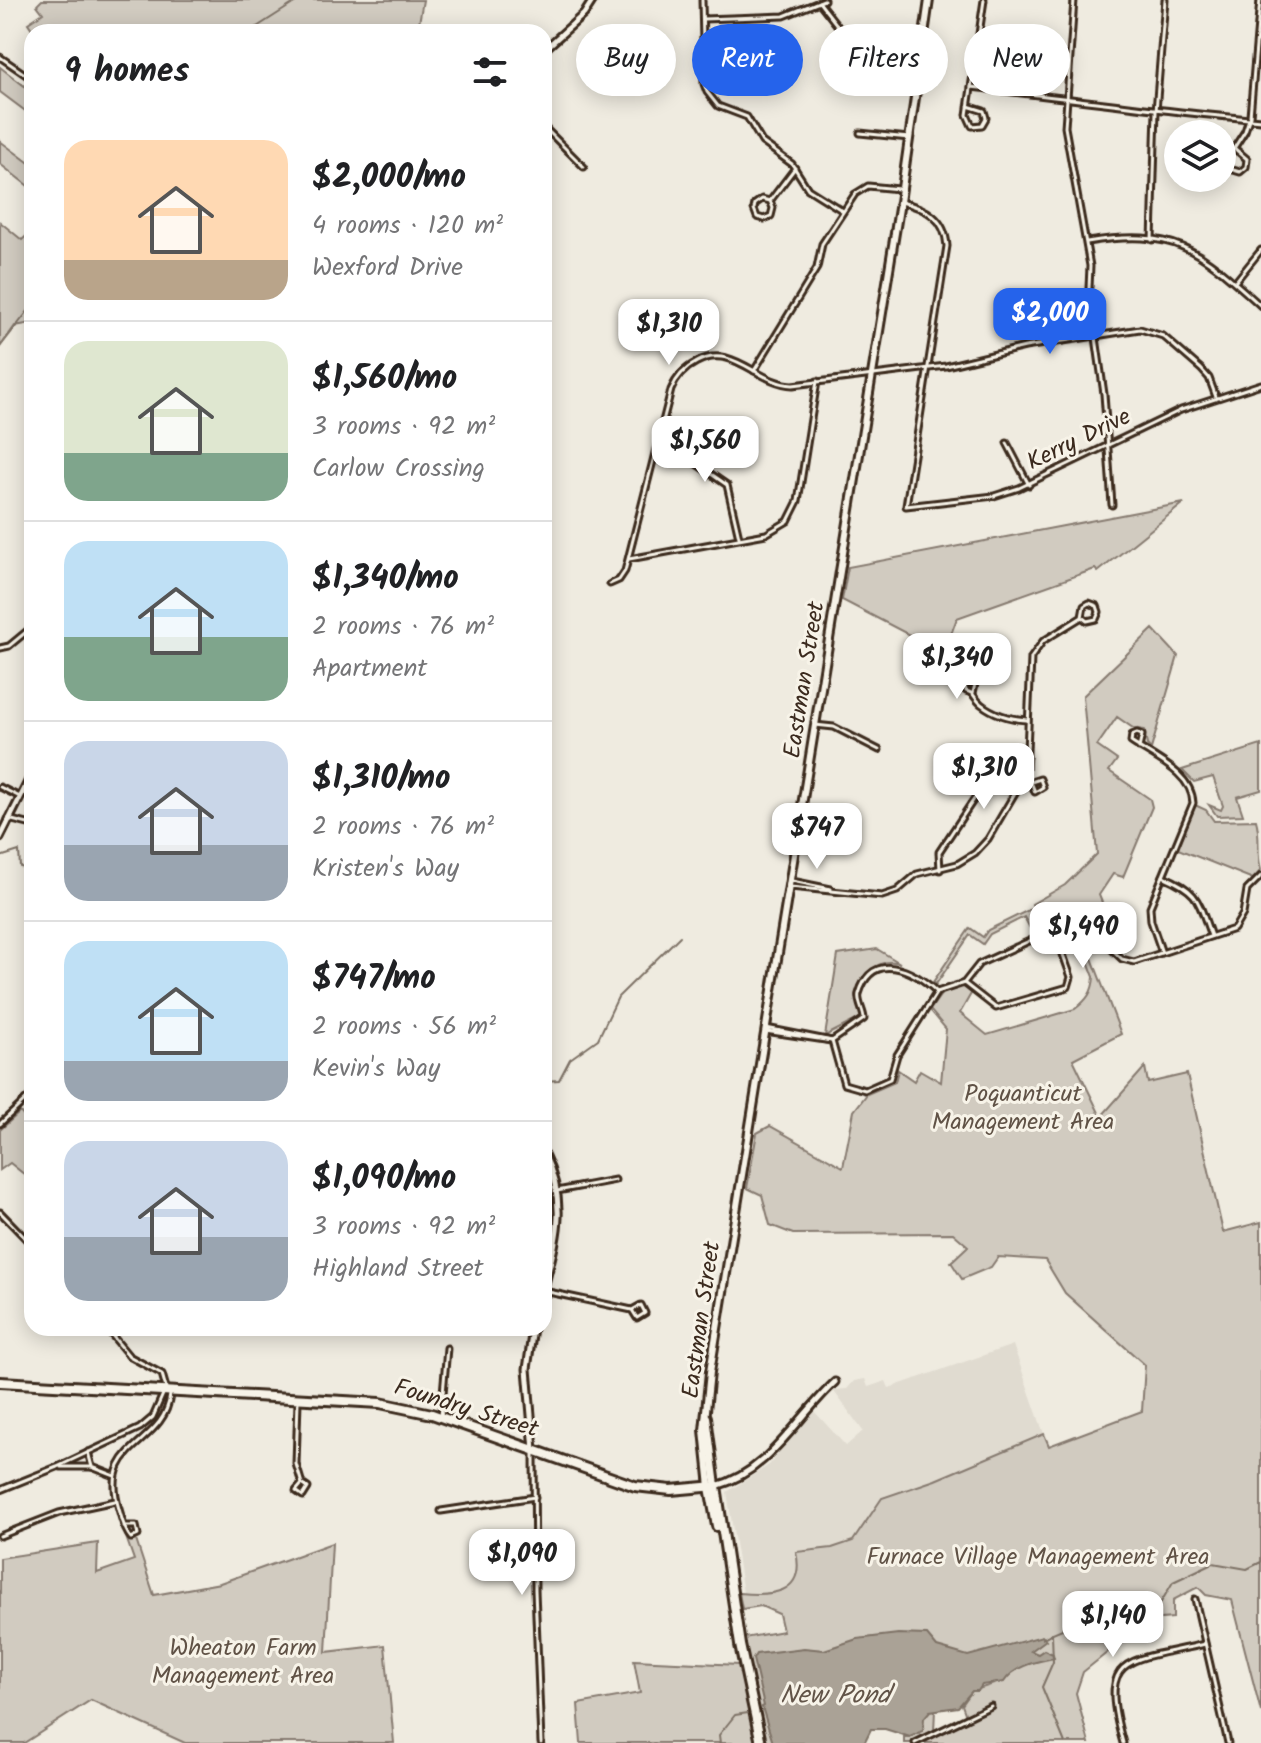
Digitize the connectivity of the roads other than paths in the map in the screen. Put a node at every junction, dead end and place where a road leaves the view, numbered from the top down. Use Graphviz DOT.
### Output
graph roads {
  1 [pos="593,0"];
  2 [pos="702,0"];
  3 [pos="929,0"];
  4 [pos="984,0"];
  5 [pos="1074,0"];
  6 [pos="1165,0"];
  7 [pos="1260,0"];
  8 [pos="822,1"];
  9 [pos="703,19"];
  10 [pos="839,24"];
  11 [pos="980,24"];
  12 [pos="552,43"];
  13 [pos="1070,48"];
  14 [pos="0,57"];
  15 [pos="869,66"];
  16 [pos="24,74"];
  17 [pos="970,96"];
  18 [pos="1066,96"];
  19 [pos="968,106"];
  20 [pos="1156,111"];
  21 [pos="1250,119"];
  22 [pos="1261,120"];
  23 [pos="860,133"];
  24 [pos="552,135"];
  25 [pos="909,138"];
  26 [pos="1236,144"];
  27 [pos="1234,148"];
  28 [pos="584,167"];
  29 [pos="795,168"];
  30 [pos="902,189"];
  31 [pos="770,201"];
  32 [pos="900,202"];
  33 [pos="843,211"];
  34 [pos="1152,240"];
  35 [pos="1087,242"];
  36 [pos="1261,250"];
  37 [pos="1235,283"];
  38 [pos="1261,296"];
  39 [pos="1256,301"];
  40 [pos="1261,306"];
  41 [pos="1097,336"];
  42 [pos="928,368"];
  43 [pos="754,371"];
  44 [pos="872,374"];
  45 [pos="817,381"];
  46 [pos="1261,384"];
  47 [pos="1216,397"];
  48 [pos="659,438"];
  49 [pos="1007,443"];
  50 [pos="1108,445"];
  51 [pos="1029,485"];
  52 [pos="1112,505"];
  53 [pos="739,539"];
  54 [pos="628,559"];
  55 [pos="610,584"];
  56 [pos="1082,617"];
  57 [pos="24,634"];
  58 [pos="0,648"];
  59 [pos="973,693"];
  60 [pos="1028,720"];
  61 [pos="815,725"];
  62 [pos="1139,748"];
  63 [pos="879,750"];
  64 [pos="1028,757"];
  65 [pos="1024,780"];
  66 [pos="1031,782"];
  67 [pos="0,787"];
  68 [pos="24,789"];
  69 [pos="20,797"];
  70 [pos="8,819"];
  71 [pos="24,823"];
  72 [pos="0,838"];
  73 [pos="940,870"];
  74 [pos="1163,876"];
  75 [pos="1261,876"];
  76 [pos="790,884"];
  77 [pos="1211,936"];
  78 [pos="1111,946"];
  79 [pos="1162,953"];
  80 [pos="964,983"];
  81 [pos="937,992"];
  82 [pos="765,1029"];
  83 [pos="832,1041"];
  84 [pos="24,1102"];
  85 [pos="0,1124"];
  86 [pos="552,1177"];
  87 [pos="615,1180"];
  88 [pos="557,1191"];
  89 [pos="0,1212"];
  90 [pos="24,1237"];
  91 [pos="552,1245"];
  92 [pos="552,1291"];
  93 [pos="632,1310"];
  94 [pos="113,1336"];
  95 [pos="532,1336"];
  96 [pos="447,1348"];
  97 [pos="0,1382"];
  98 [pos="835,1382"];
  99 [pos="167,1390"];
  100 [pos="298,1397"];
  101 [pos="159,1403"];
  102 [pos="168,1406"];
  103 [pos="441,1417"];
  104 [pos="534,1450"];
  105 [pos="88,1452"];
  106 [pos="57,1467"];
  107 [pos="92,1467"];
  108 [pos="115,1476"];
  109 [pos="302,1484"];
  110 [pos="713,1486"];
  111 [pos="0,1490"];
  112 [pos="535,1497"];
  113 [pos="116,1501"];
  114 [pos="441,1511"];
  115 [pos="124,1526"];
  116 [pos="0,1536"];
  117 [pos="1195,1599"];
  118 [pos="1205,1644"];
  119 [pos="991,1706"];
  120 [pos="541,1743"];
  121 [pos="761,1743"];
  122 [pos="915,1743"];
  123 [pos="1123,1743"];
  124 [pos="1228,1743"];
  1 -- 12 [label="street"];
  2 -- 9 [label="street"];
  3 -- 25 [label="main road, Eastman Street"];
  4 -- 11 [label="street"];
  5 -- 13 [label="street"];
  6 -- 20 [label="street"];
  7 -- 21 [label="street"];
  8 -- 9 [label="street"];
  8 -- 10 [label="street"];
  9 -- 29 [label="street"];
  14 -- 16 [label="street"];
  15 -- 15 [label="street"];
  17 -- 19 [label="street"];
  18 -- 20 [label="street"];
  18 -- 35 [label="street"];
  19 -- 19 [label="street"];
  20 -- 21 [label="street"];
  20 -- 34 [label="street"];
  21 -- 22 [label="street"];
  21 -- 26 [label="street"];
  23 -- 25 [label="street"];
  24 -- 28 [label="street"];
  25 -- 30 [label="main road, Eastman Street"];
  27 -- 27 [label="street"];
  29 -- 31 [label="street"];
  29 -- 33 [label="street"];
  30 -- 32 [label="main road, Eastman Street"];
  30 -- 33 [label="street"];
  31 -- 31 [label="street"];
  32 -- 42 [label="street"];
  32 -- 44 [label="main road, Eastman Street"];
  33 -- 43 [label="street"];
  34 -- 35 [label="street"];
  34 -- 37 [label="street"];
  35 -- 41 [label="street"];
  36 -- 37 [label="street"];
  37 -- 39 [label="street"];
  38 -- 39 [label="street"];
  39 -- 40 [label="street"];
  41 -- 42 [label="street"];
  41 -- 47 [label="street"];
  41 -- 50 [label="street"];
  42 -- 44 [label="street"];
  42 -- 51 [label="street, Kerry Drive"];
  43 -- 45 [label="street"];
  43 -- 48 [label="street"];
  44 -- 45 [label="street"];
  44 -- 61 [label="main road, Eastman Street"];
  45 -- 53 [label="street"];
  46 -- 47 [label="street, Kerry Drive"];
  47 -- 50 [label="street, Kerry Drive"];
  48 -- 53 [label="street"];
  48 -- 54 [label="street"];
  49 -- 51 [label="street"];
  50 -- 51 [label="street, Kerry Drive"];
  50 -- 52 [label="street"];
  53 -- 54 [label="street"];
  54 -- 55 [label="street"];
  56 -- 56 [label="street"];
  56 -- 60 [label="street"];
  57 -- 58 [label="street"];
  59 -- 60 [label="street"];
  60 -- 64 [label="street"];
  61 -- 63 [label="street"];
  61 -- 76 [label="main road, Eastman Street"];
  62 -- 74 [label="street"];
  64 -- 65 [label="street"];
  64 -- 73 [label="street"];
  65 -- 66 [label="street"];
  65 -- 73 [label="street"];
  67 -- 69 [label="street"];
  68 -- 69 [label="street"];
  69 -- 70 [label="street"];
  70 -- 71 [label="street"];
  70 -- 72 [label="street"];
  73 -- 76 [label="street"];
  74 -- 77 [label="street"];
  74 -- 79 [label="street"];
  75 -- 77 [label="street"];
  76 -- 82 [label="main road, Eastman Street"];
  77 -- 79 [label="street"];
  78 -- 79 [label="street"];
  80 -- 80 [label="street"];
  80 -- 81 [label="street"];
  81 -- 83 [label="street"];
  81 -- 83 [label="street"];
  82 -- 83 [label="street"];
  82 -- 110 [label="main road, Eastman Street"];
  84 -- 85 [label="street"];
  86 -- 88 [label="street"];
  87 -- 88 [label="street"];
  88 -- 91 [label="street"];
  89 -- 90 [label="street"];
  92 -- 93 [label="street"];
  94 -- 99 [label="street"];
  95 -- 104 [label="street"];
  96 -- 103 [label="street"];
  97 -- 99 [label="highway, Foundry Street"];
  98 -- 110 [label="street"];
  99 -- 100 [label="highway, Foundry Street"];
  99 -- 101 [label="street"];
  99 -- 102 [label="street"];
  100 -- 103 [label="highway, Foundry Street"];
  100 -- 109 [label="street"];
  101 -- 102 [label="street"];
  101 -- 105 [label="street"];
  102 -- 108 [label="street"];
  103 -- 104 [label="highway, Foundry Street"];
  104 -- 110 [label="highway, Foundry Street"];
  104 -- 112 [label="street"];
  105 -- 106 [label="street"];
  105 -- 107 [label="street"];
  106 -- 107 [label="street"];
  106 -- 111 [label="street"];
  107 -- 108 [label="street"];
  108 -- 113 [label="street"];
  110 -- 121 [label="highway"];
  112 -- 114 [label="street"];
  112 -- 120 [label="street"];
  113 -- 115 [label="street"];
  113 -- 116 [label="street"];
  117 -- 118 [label="street"];
  118 -- 123 [label="street"];
  118 -- 124 [label="street"];
  119 -- 122 [label="street"];
}
